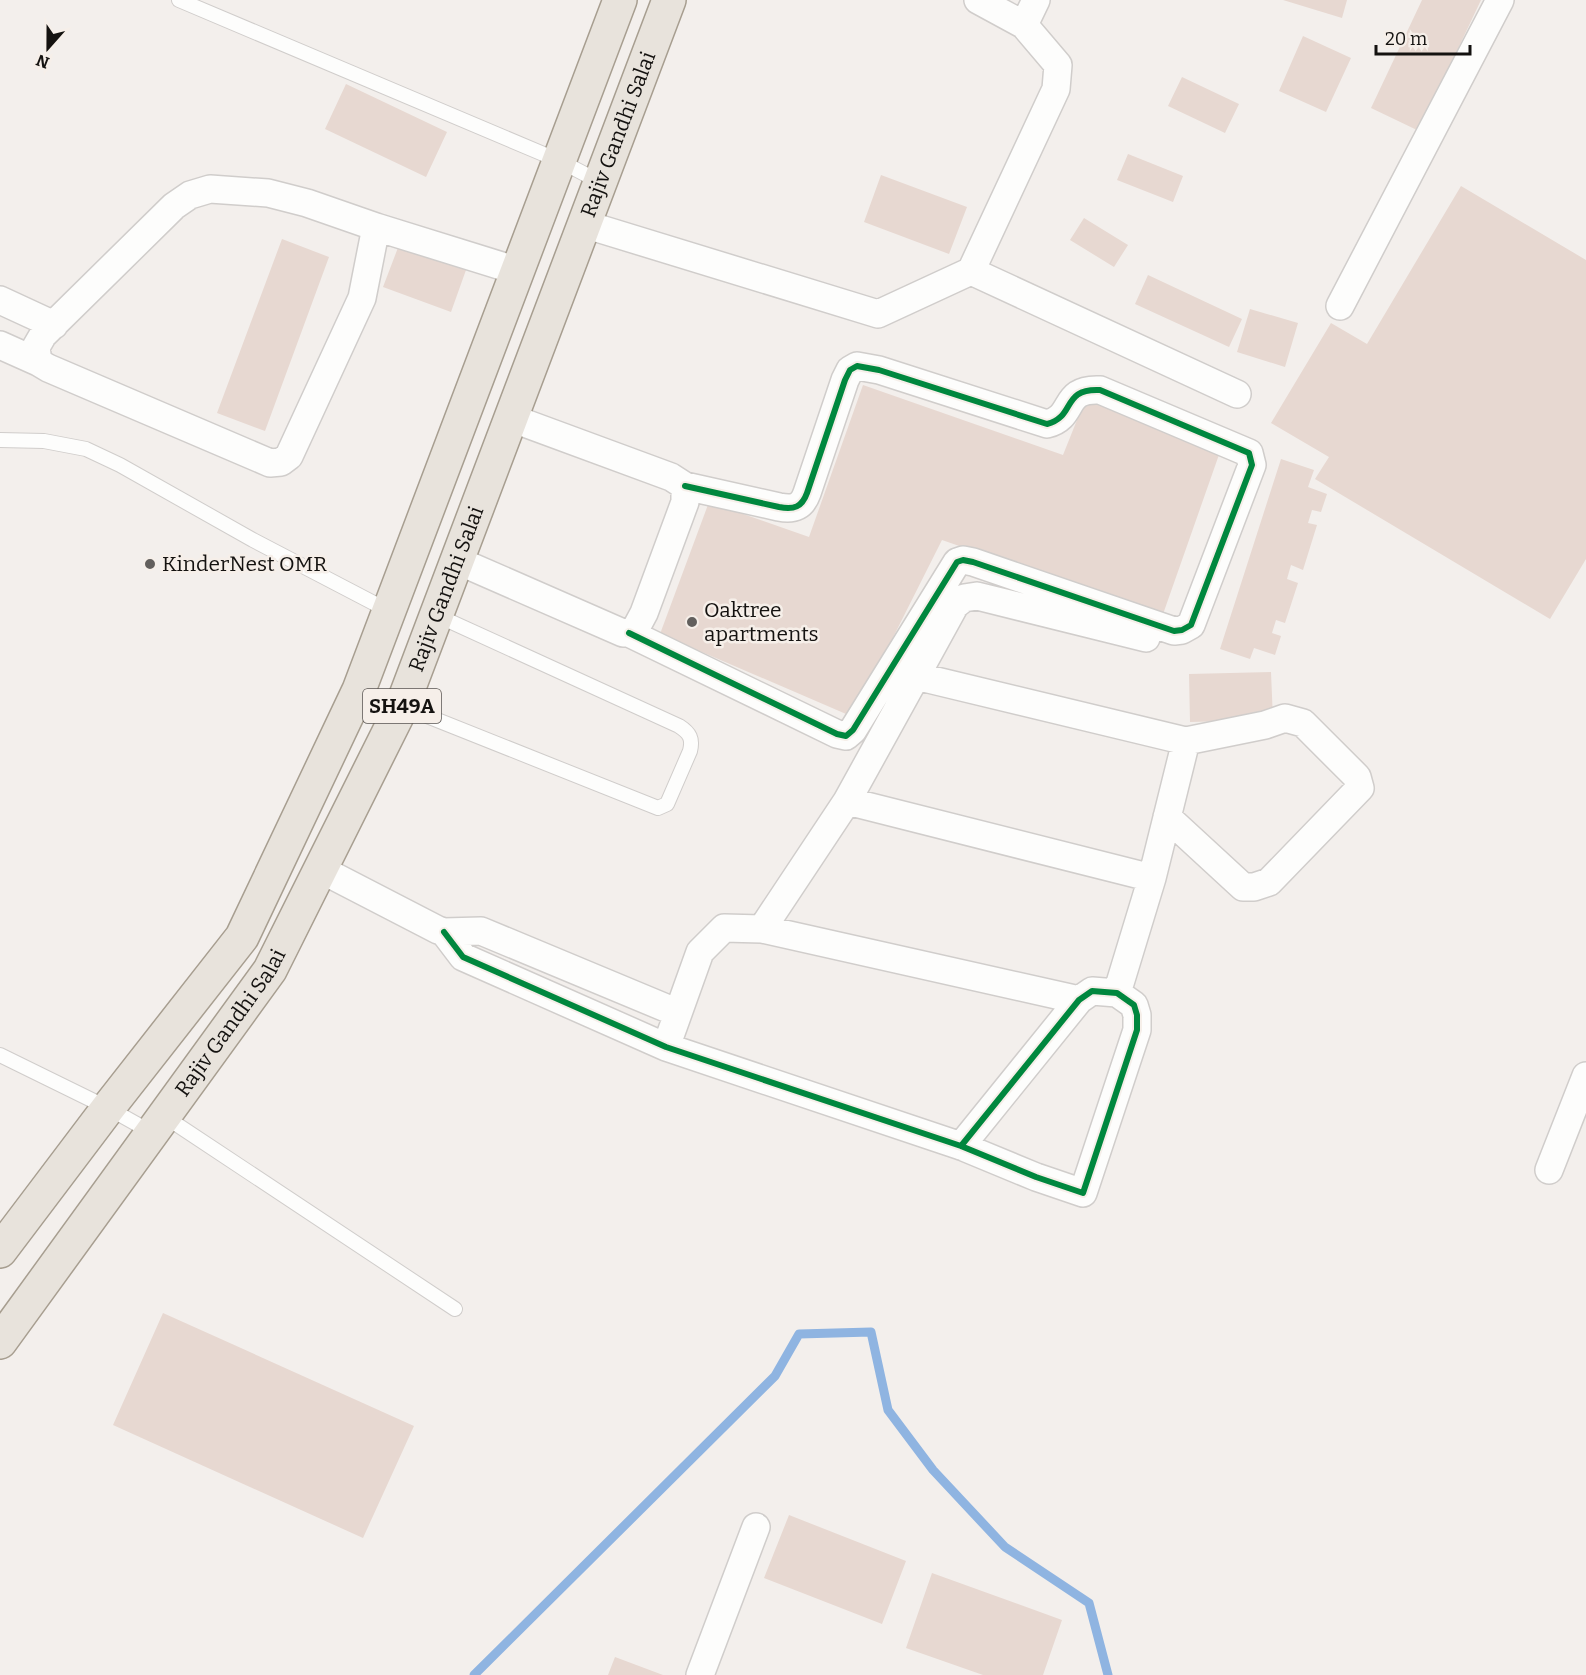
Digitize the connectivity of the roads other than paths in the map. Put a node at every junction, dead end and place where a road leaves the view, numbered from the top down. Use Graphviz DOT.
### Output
graph roads {
  1 [pos="179,0"];
  2 [pos="620,0"];
  3 [pos="669,0"];
  4 [pos="978,0"];
  5 [pos="1036,0"];
  6 [pos="1500,0"];
  7 [pos="1024,25"];
  8 [pos="560,160"];
  9 [pos="600,182"];
  10 [pos="584,224"];
  11 [pos="376,227"];
  12 [pos="518,271"];
  13 [pos="971,271"];
  14 [pos="0,300"];
  15 [pos="1340,306"];
  16 [pos="54,324"];
  17 [pos="0,345"];
  18 [pos="38,362"];
  19 [pos="1238,394"];
  20 [pos="511,418"];
  21 [pos="0,440"];
  22 [pos="685,486"];
  23 [pos="456,560"];
  24 [pos="389,611"];
  25 [pos="436,615"];
  26 [pos="629,633"];
  27 [pos="1167,644"];
  28 [pos="916,676"];
  29 [pos="402,706"];
  30 [pos="1186,741"];
  31 [pos="847,801"];
  32 [pos="1167,817"];
  33 [pos="320,869"];
  34 [pos="1152,878"];
  35 [pos="762,929"];
  36 [pos="444,932"];
  37 [pos="1117,993"];
  38 [pos="1079,1000"];
  39 [pos="678,1013"];
  40 [pos="666,1047"];
  41 [pos="0,1055"];
  42 [pos="1586,1076"];
  43 [pos="108,1108"];
  44 [pos="157,1123"];
  45 [pos="961,1146"];
  46 [pos="1549,1170"];
  47 [pos="0,1251"];
  48 [pos="455,1309"];
  49 [pos="0,1342"];
  50 [pos="756,1527"];
  51 [pos="700,1675"];
  1 -- 8 [label="lane"];
  2 -- 8 [label="main road, Rajiv Gandhi Salai / SH49A"];
  3 -- 9 [label="main road, Rajiv Gandhi Salai / SH49A"];
  4 -- 7 [label="street"];
  5 -- 7 [label="street"];
  6 -- 15 [label="street"];
  7 -- 13 [label="street"];
  8 -- 9 [label="lane"];
  8 -- 12 [label="main road, Rajiv Gandhi Salai / SH49A"];
  9 -- 10 [label="main road, Rajiv Gandhi Salai / SH49A"];
  10 -- 13 [label="street"];
  10 -- 20 [label="main road, Rajiv Gandhi Salai / SH49A"];
  11 -- 12 [label="street"];
  11 -- 16 [label="street"];
  11 -- 18 [label="street"];
  12 -- 24 [label="main road, Rajiv Gandhi Salai / SH49A"];
  13 -- 19 [label="street"];
  14 -- 16 [label="street"];
  16 -- 18 [label="street"];
  17 -- 18 [label="street"];
  20 -- 22 [label="street"];
  20 -- 23 [label="main road, Rajiv Gandhi Salai / SH49A"];
  21 -- 24 [label="lane"];
  22 -- 26 [label="street"];
  22 -- 26 [label="street"];
  23 -- 25 [label="main road, Rajiv Gandhi Salai / SH49A"];
  23 -- 26 [label="street"];
  24 -- 43 [label="main road, Rajiv Gandhi Salai / SH49A"];
  25 -- 29 [label="main road, Rajiv Gandhi Salai / SH49A"];
  25 -- 29 [label="lane"];
  27 -- 28 [label="street"];
  28 -- 30 [label="street"];
  28 -- 31 [label="street"];
  29 -- 33 [label="main road, Rajiv Gandhi Salai / SH49A"];
  30 -- 32 [label="street"];
  30 -- 32 [label="street"];
  31 -- 34 [label="street"];
  31 -- 35 [label="street"];
  32 -- 34 [label="street"];
  33 -- 36 [label="street"];
  33 -- 44 [label="main road, Rajiv Gandhi Salai / SH49A"];
  34 -- 37 [label="street"];
  35 -- 38 [label="street"];
  35 -- 39 [label="street"];
  36 -- 39 [label="street"];
  36 -- 40 [label="street"];
  37 -- 38 [label="street"];
  37 -- 45 [label="street"];
  38 -- 45 [label="street"];
  39 -- 40 [label="street"];
  40 -- 45 [label="street"];
  41 -- 43 [label="lane"];
  42 -- 46 [label="street"];
  43 -- 44 [label="lane"];
  43 -- 47 [label="main road, Rajiv Gandhi Salai / SH49A"];
  44 -- 48 [label="lane"];
  44 -- 49 [label="main road, Rajiv Gandhi Salai / SH49A"];
  50 -- 51 [label="street"];
}
